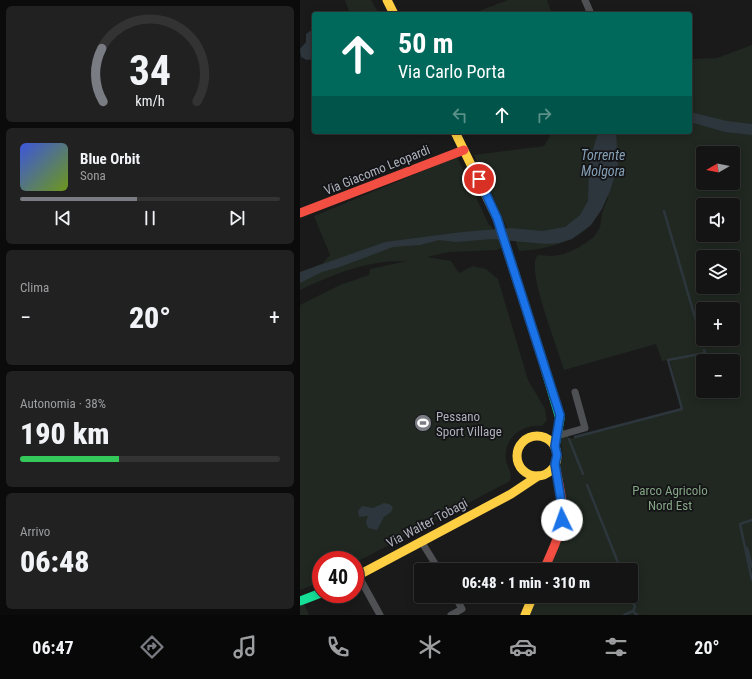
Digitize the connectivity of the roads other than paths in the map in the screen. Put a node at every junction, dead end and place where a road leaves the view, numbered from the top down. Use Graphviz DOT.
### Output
graph roads {
  1 [pos="387,0"];
  2 [pos="585,0"];
  3 [pos="393,12"];
  4 [pos="590,12"];
  5 [pos="456,134"];
  6 [pos="464,150"];
  7 [pos="300,213"];
  8 [pos="575,392"];
  9 [pos="557,404"];
  10 [pos="557,436"];
  11 [pos="545,438"];
  12 [pos="555,446"];
  13 [pos="555,464"];
  14 [pos="520,465"];
  15 [pos="540,475"];
  16 [pos="512,494"];
  17 [pos="561,503"];
  18 [pos="421,541"];
  19 [pos="435,563"];
  20 [pos="547,563"];
  21 [pos="364,572"];
  22 [pos="364,588"];
  23 [pos="312,596"];
  24 [pos="300,601"];
  25 [pos="458,603"];
  26 [pos="530,603"];
  27 [pos="380,615"];
  28 [pos="451,615"];
  29 [pos="525,615"];
  1 -- 3 [label="street"];
  2 -- 4 [label="street"];
  5 -- 6 [label="street"];
  6 -- 7 [label="street, Via Giacomo Leopardi"];
  6 -- 9 [label="street"];
  8 -- 10 [label="street"];
  9 -- 10 [label="street"];
  9 -- 11 [label="street"];
  10 -- 12 [label="street"];
  11 -- 12 [label="street"];
  11 -- 14 [label="street"];
  12 -- 13 [label="street"];
  13 -- 15 [label="street"];
  13 -- 17 [label="street"];
  14 -- 15 [label="street"];
  14 -- 16 [label="street"];
  15 -- 16 [label="street, Via Walter Tobagi"];
  15 -- 17 [label="street"];
  16 -- 18 [label="street, Via Walter Tobagi"];
  17 -- 20 [label="street"];
  18 -- 19 [label="street"];
  18 -- 21 [label="street, Via Walter Tobagi"];
  22 -- 27 [label="street"];
  23 -- 24 [label="street"];
  25 -- 28 [label="street"];
  26 -- 29 [label="street"];
}
